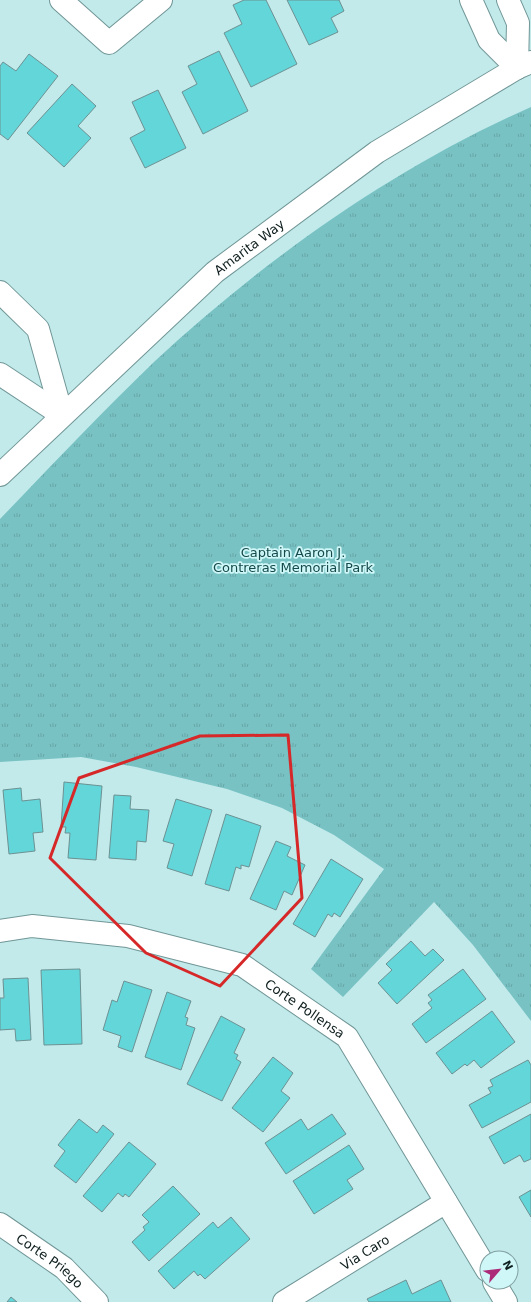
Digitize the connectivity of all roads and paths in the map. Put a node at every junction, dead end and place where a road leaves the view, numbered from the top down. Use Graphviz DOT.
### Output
graph roads {
  1 [pos="62,0"];
  2 [pos="161,0"];
  3 [pos="471,0"];
  4 [pos="508,0"];
  5 [pos="524,65"];
  6 [pos="0,292"];
  7 [pos="0,374"];
  8 [pos="62,416"];
  9 [pos="0,475"];
  10 [pos="0,931"];
  11 [pos="446,1202"];
  12 [pos="0,1224"];
  13 [pos="479,1257"];
  14 [pos="499,1290"];
  15 [pos="97,1302"];
  16 [pos="284,1302"];
  17 [pos="506,1302"];
  1 -- 2 [label="street"];
  3 -- 5 [label="street"];
  4 -- 5 [label="street"];
  5 -- 8 [label="street, Amarita Way"];
  6 -- 8 [label="street"];
  7 -- 8 [label="street"];
  8 -- 9 [label="street, Amarita Way"];
  10 -- 11 [label="street, Corte Pollensa"];
  11 -- 13 [label="street, Corte Pollensa"];
  11 -- 16 [label="street, Via Caro"];
  12 -- 15 [label="street, Corte Priego"];
  14 -- 17 [label="street"];
}
